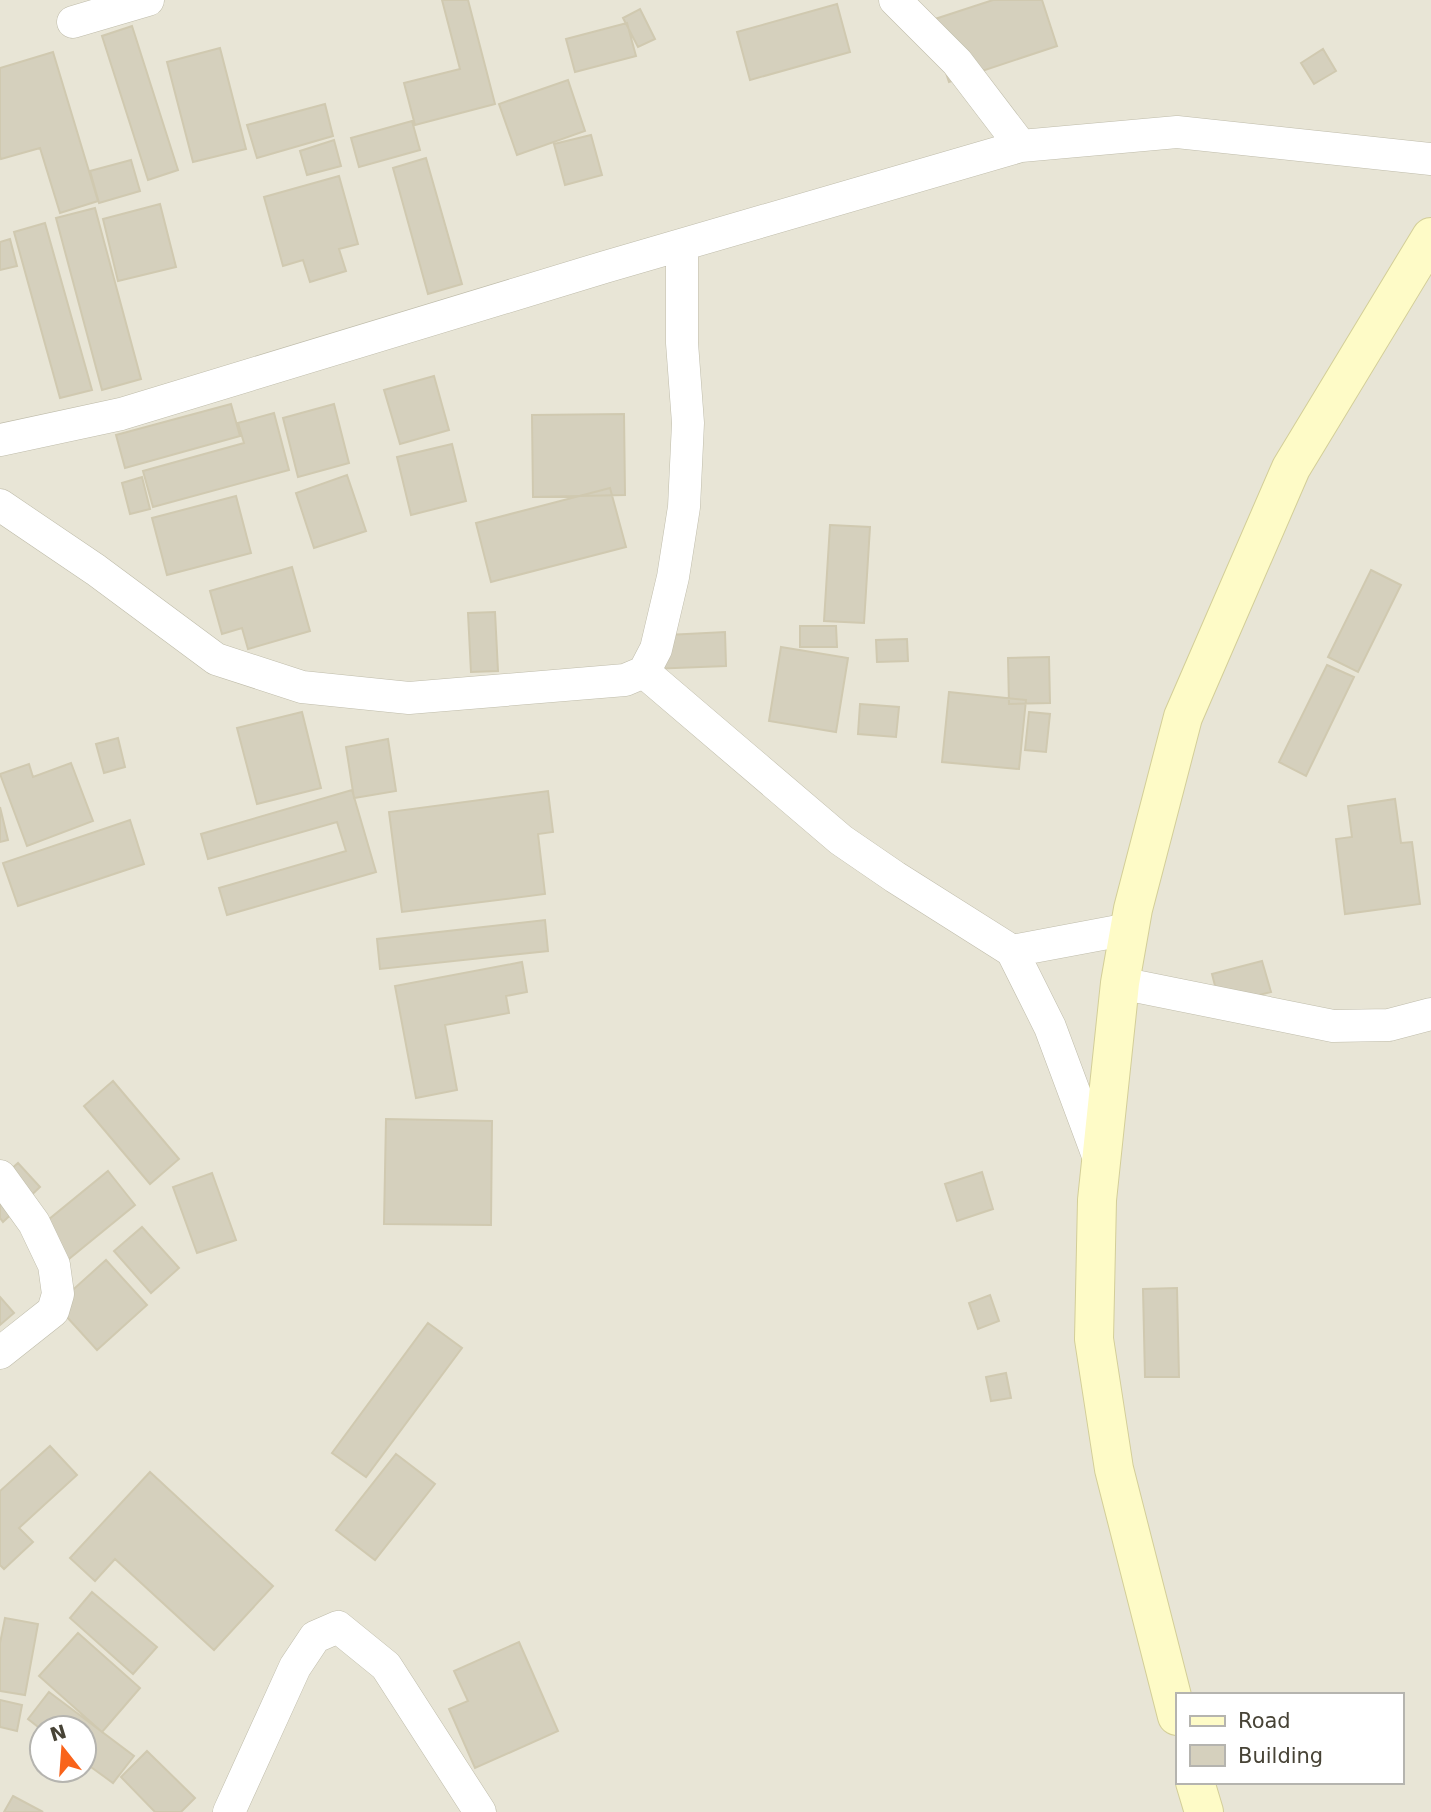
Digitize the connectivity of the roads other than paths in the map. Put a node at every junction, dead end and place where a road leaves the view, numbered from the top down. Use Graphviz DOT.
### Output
graph roads {
  1 [pos="148,0"];
  2 [pos="895,0"];
  3 [pos="73,22"];
  4 [pos="1021,146"];
  5 [pos="1431,159"];
  6 [pos="1431,237"];
  7 [pos="682,246"];
  8 [pos="0,440"];
  9 [pos="0,505"];
  10 [pos="644,672"];
  11 [pos="1129,929"];
  12 [pos="1012,951"];
  13 [pos="1120,983"];
  14 [pos="1431,1014"];
  15 [pos="1101,1164"];
  16 [pos="0,1175"];
  17 [pos="0,1353"];
  18 [pos="1176,1712"];
  19 [pos="1196,1784"];
  20 [pos="229,1812"];
  21 [pos="480,1812"];
  22 [pos="1204,1812"];
  1 -- 3 [label="street"];
  2 -- 4 [label="street"];
  4 -- 5 [label="street"];
  4 -- 7 [label="street"];
  6 -- 11 [label="main road"];
  7 -- 8 [label="street"];
  7 -- 10 [label="street"];
  9 -- 10 [label="street"];
  10 -- 12 [label="street"];
  11 -- 12 [label="street"];
  11 -- 13 [label="main road"];
  12 -- 15 [label="street"];
  13 -- 14 [label="street"];
  13 -- 15 [label="main road"];
  15 -- 18 [label="main road"];
  16 -- 17 [label="street"];
  19 -- 22 [label="main road"];
  20 -- 21 [label="street"];
}
